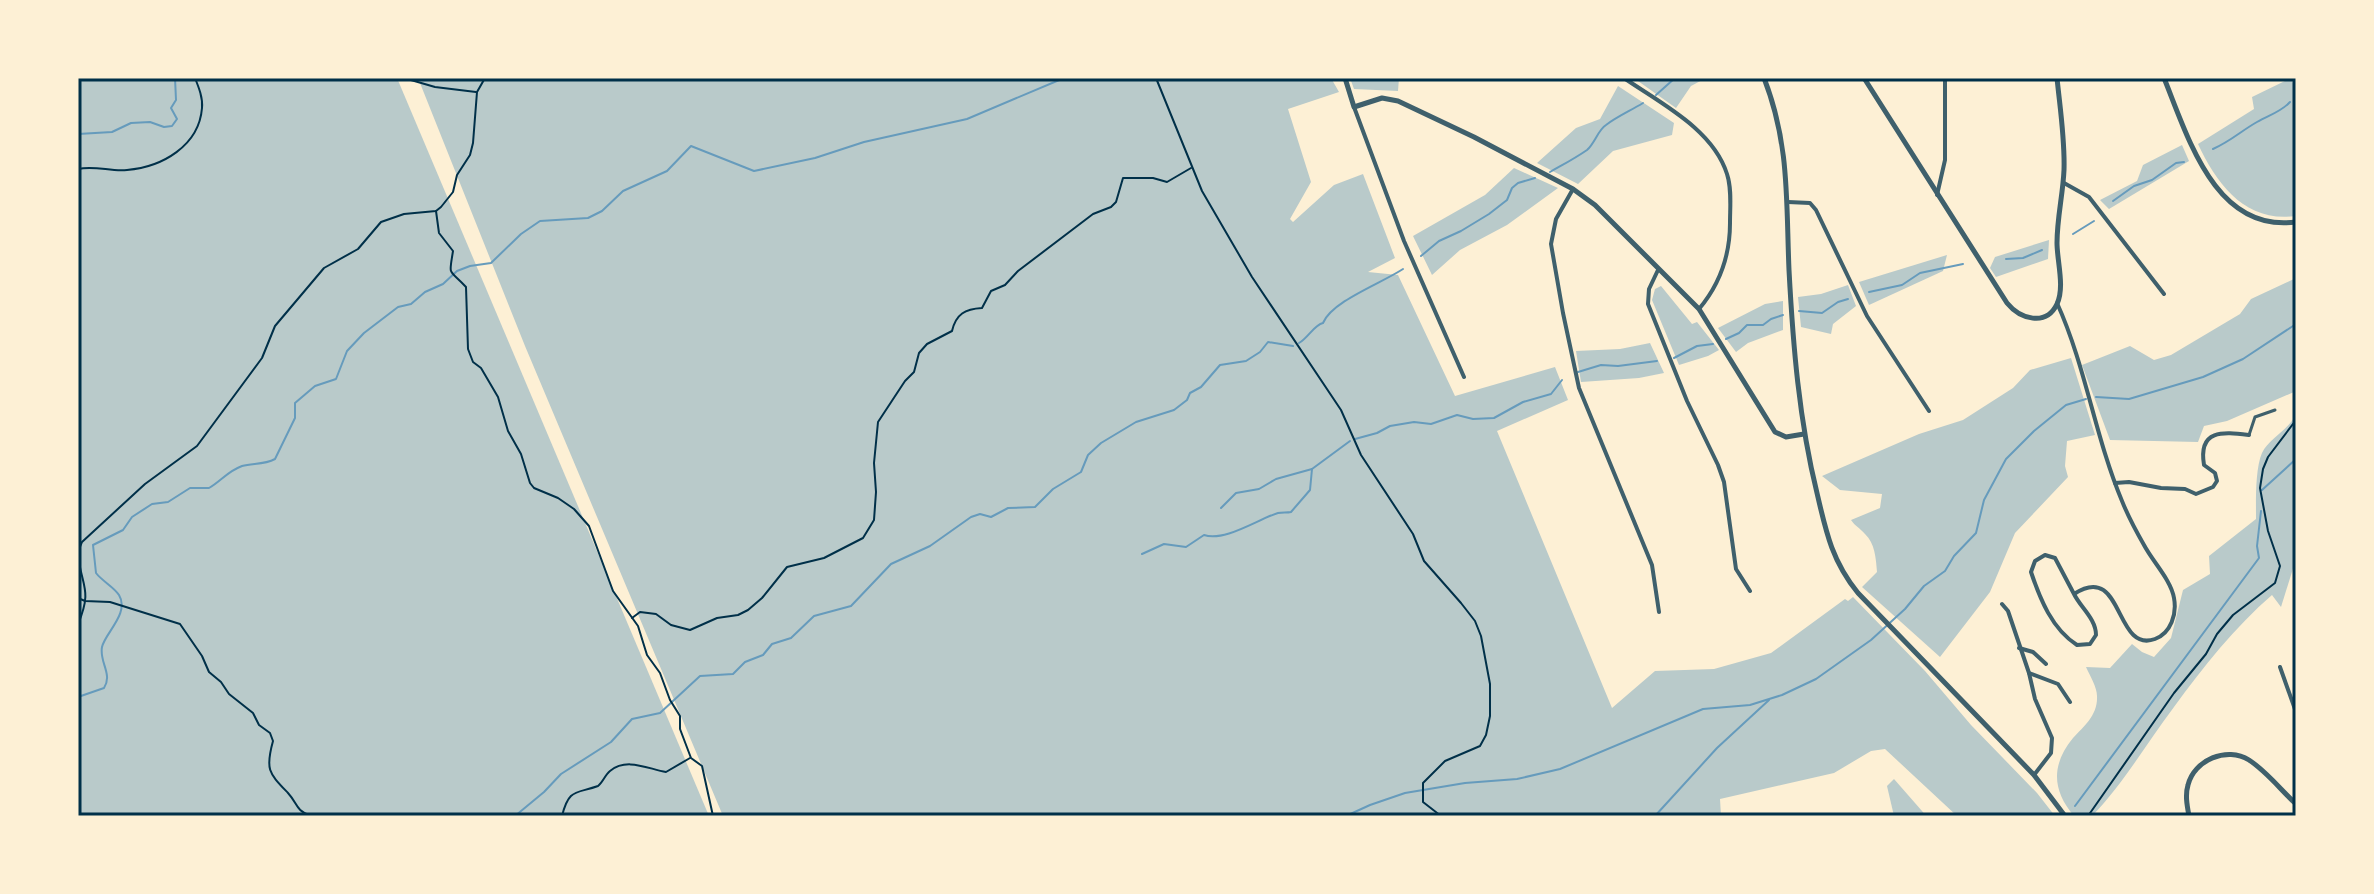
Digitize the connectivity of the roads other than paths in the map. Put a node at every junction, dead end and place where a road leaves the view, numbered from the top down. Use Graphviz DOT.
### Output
graph roads {
  1 [pos="1345,78"];
  2 [pos="1624,78"];
  3 [pos="1764,78"];
  4 [pos="1864,78"];
  5 [pos="1945,78"];
  6 [pos="2057,78"];
  7 [pos="2164,78"];
  8 [pos="1354,107"];
  9 [pos="2064,183"];
  10 [pos="1573,189"];
  11 [pos="1937,196"];
  12 [pos="1788,202"];
  13 [pos="2296,222"];
  14 [pos="1658,270"];
  15 [pos="2164,294"];
  16 [pos="2057,303"];
  17 [pos="1699,309"];
  18 [pos="1464,377"];
  19 [pos="2275,410"];
  20 [pos="1929,411"];
  21 [pos="1804,434"];
  22 [pos="2249,435"];
  23 [pos="2115,483"];
  24 [pos="1750,591"];
  25 [pos="2074,594"];
  26 [pos="2002,604"];
  27 [pos="1659,612"];
  28 [pos="2019,648"];
  29 [pos="2046,664"];
  30 [pos="2280,667"];
  31 [pos="2029,673"];
  32 [pos="2070,702"];
  33 [pos="2296,712"];
  34 [pos="2034,775"];
  35 [pos="2296,804"];
  36 [pos="2065,816"];
  37 [pos="2189,816"];
  1 -- 8 [label="street"];
  2 -- 17 [label="street"];
  3 -- 12 [label="street"];
  4 -- 11 [label="street"];
  5 -- 11 [label="street"];
  6 -- 9 [label="street"];
  7 -- 13 [label="street"];
  8 -- 10 [label="street"];
  8 -- 18 [label="street"];
  9 -- 15 [label="street"];
  9 -- 16 [label="street"];
  10 -- 14 [label="street"];
  10 -- 27 [label="street"];
  11 -- 16 [label="street"];
  12 -- 20 [label="street"];
  12 -- 21 [label="street"];
  14 -- 17 [label="street"];
  14 -- 24 [label="street"];
  16 -- 23 [label="street"];
  17 -- 21 [label="street"];
  19 -- 22 [label="street"];
  21 -- 34 [label="street"];
  22 -- 23 [label="street"];
  23 -- 25 [label="street"];
  25 -- 25 [label="street"];
  26 -- 28 [label="street"];
  28 -- 29 [label="street"];
  28 -- 31 [label="street"];
  30 -- 33 [label="street"];
  31 -- 32 [label="street"];
  31 -- 34 [label="street"];
  34 -- 36 [label="street"];
  35 -- 37 [label="street"];
}
